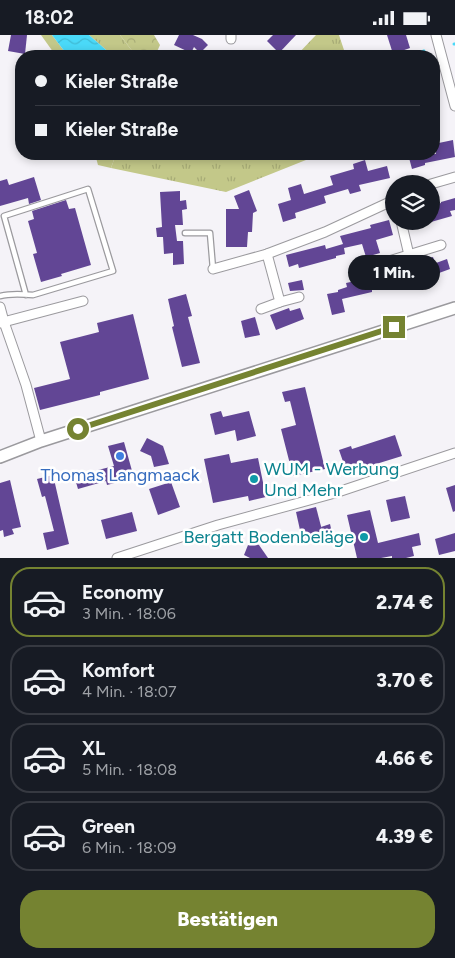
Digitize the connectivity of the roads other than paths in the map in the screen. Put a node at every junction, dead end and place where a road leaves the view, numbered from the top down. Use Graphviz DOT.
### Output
graph roads {
  1 [pos="436,35"];
  2 [pos="455,105"];
  3 [pos="455,177"];
  4 [pos="440,181"];
  5 [pos="385,204"];
  6 [pos="403,230"];
  7 [pos="185,233"];
  8 [pos="441,245"];
  9 [pos="267,255"];
  10 [pos="410,255"];
  11 [pos="389,261"];
  12 [pos="212,269"];
  13 [pos="26,295"];
  14 [pos="0,296"];
  15 [pos="299,297"];
  16 [pos="83,301"];
  17 [pos="280,302"];
  18 [pos="0,307"];
  19 [pos="455,308"];
  20 [pos="261,309"];
  21 [pos="2,323"];
  22 [pos="41,441"];
  23 [pos="455,453"];
  24 [pos="0,457"];
  25 [pos="118,558"];
  1 -- 2 [label="street"];
  3 -- 4 [label="street"];
  5 -- 9 [label="street"];
  6 -- 10 [label="street"];
  7 -- 12 [label="lane"];
  8 -- 10 [label="street"];
  9 -- 12 [label="street"];
  9 -- 17 [label="street"];
  10 -- 11 [label="street"];
  13 -- 13 [label="lane"];
  13 -- 14 [label="lane"];
  15 -- 17 [label="street"];
  16 -- 21 [label="street"];
  17 -- 20 [label="street"];
  18 -- 21 [label="street"];
  19 -- 22 [label="street"];
  21 -- 22 [label="street"];
  22 -- 24 [label="street"];
  23 -- 25 [label="street"];
}
